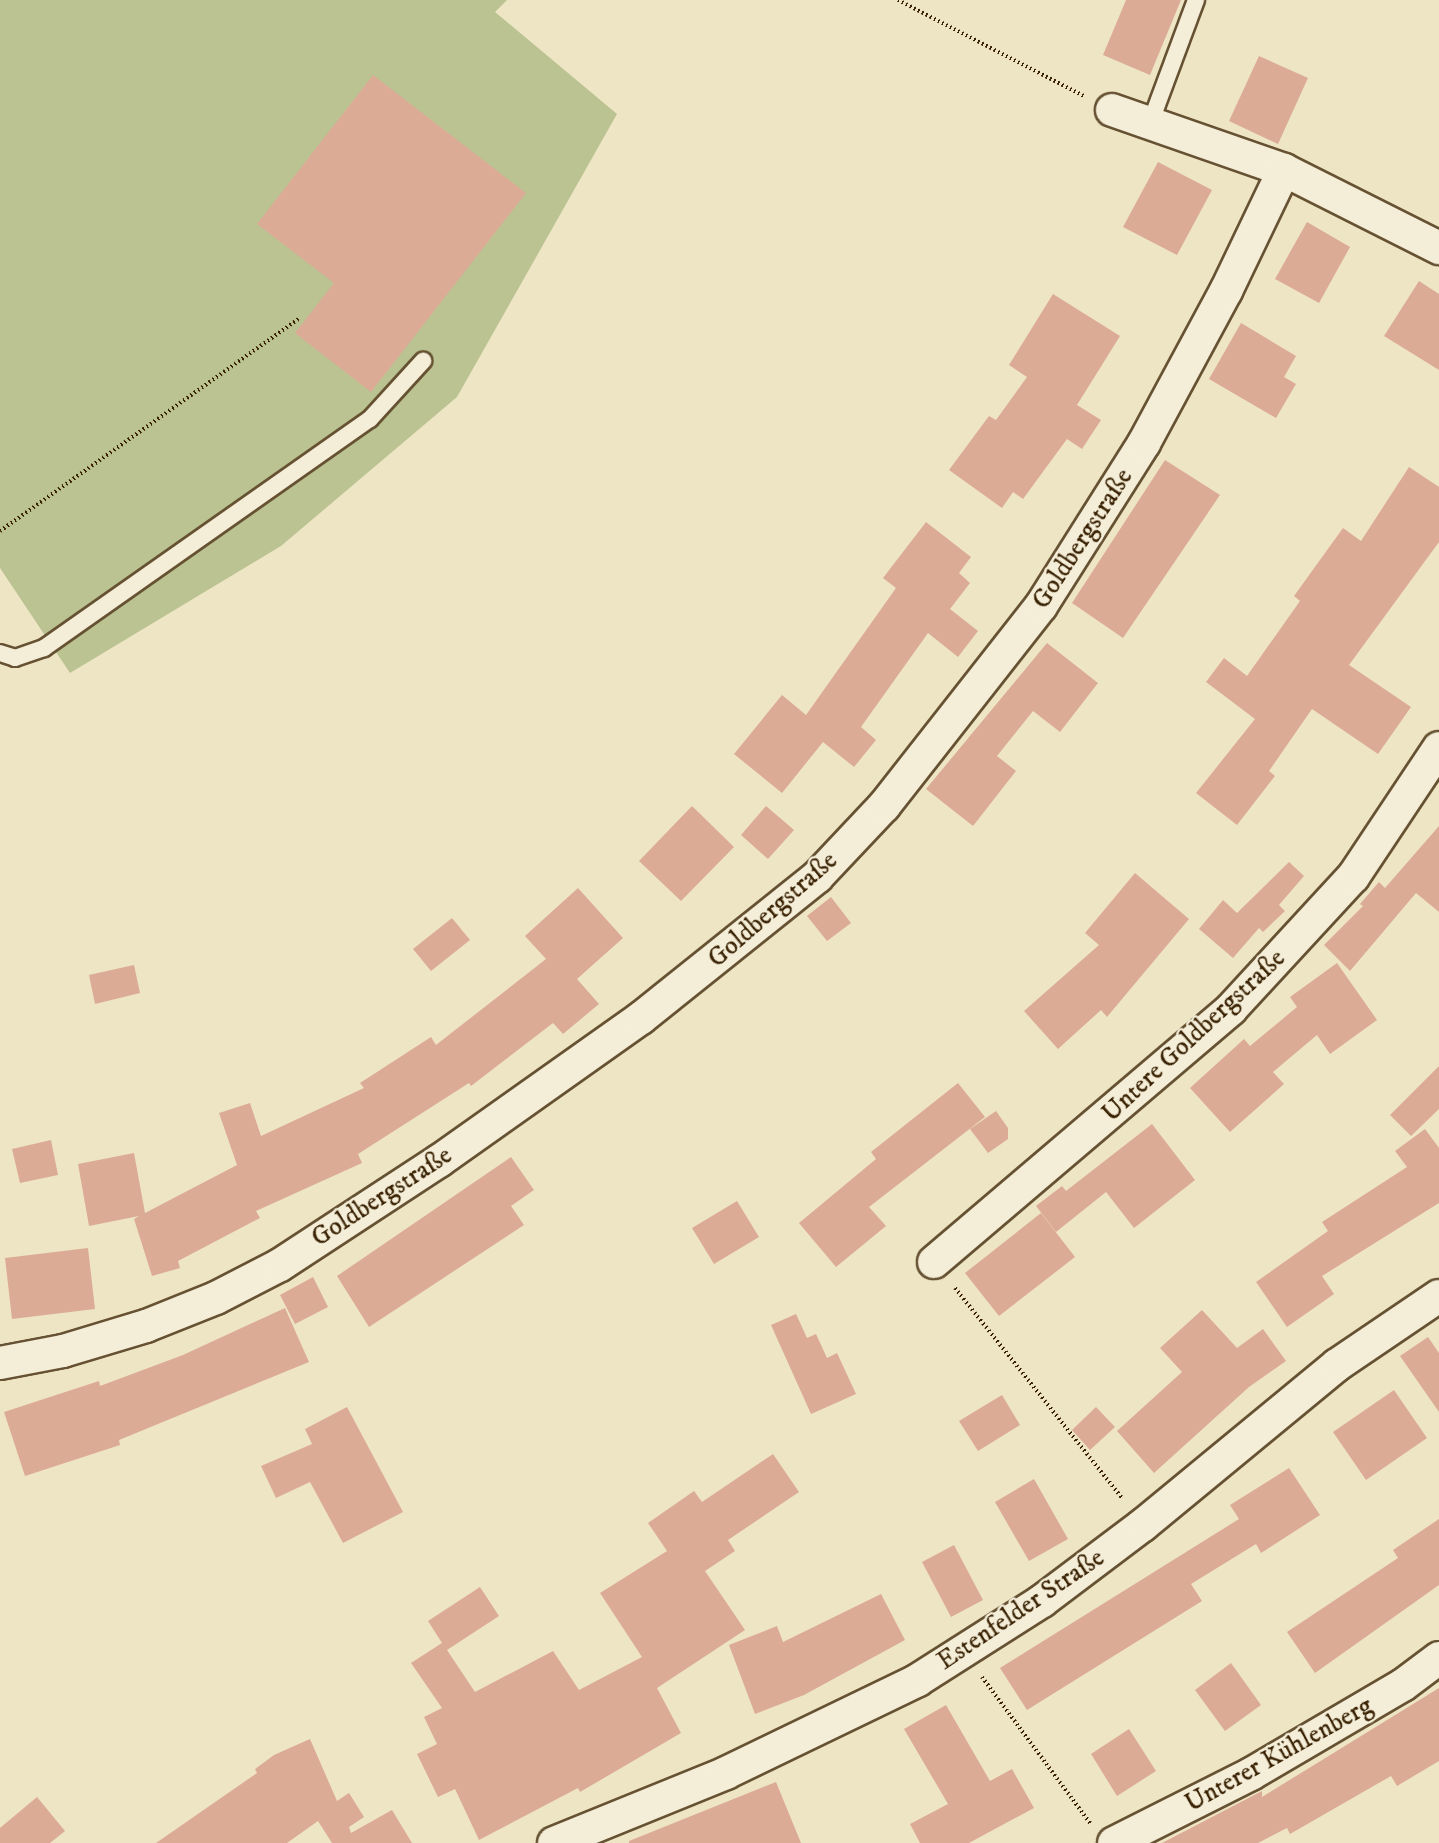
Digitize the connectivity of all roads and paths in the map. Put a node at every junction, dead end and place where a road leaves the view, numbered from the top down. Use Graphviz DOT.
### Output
graph roads {
  1 [pos="898,0"];
  2 [pos="1196,0"];
  3 [pos="1112,110"];
  4 [pos="1150,121"];
  5 [pos="1284,170"];
  6 [pos="1437,243"];
  7 [pos="300,318"];
  8 [pos="423,362"];
  9 [pos="0,531"];
  10 [pos="0,652"];
  11 [pos="1439,748"];
  12 [pos="934,1262"];
  13 [pos="1439,1296"];
  14 [pos="0,1363"];
  15 [pos="1143,1525"];
  16 [pos="964,1652"];
  17 [pos="1439,1658"];
  18 [pos="1106,1838"];
  19 [pos="554,1843"];
  1 -- 3 [label="path"];
  2 -- 4 [label="lane"];
  3 -- 4 [label="street"];
  4 -- 5 [label="street"];
  5 -- 6 [label="street"];
  5 -- 14 [label="street, Goldbergstraße"];
  7 -- 9 [label="path"];
  8 -- 10 [label="lane"];
  11 -- 12 [label="street, Untere Goldbergstraße"];
  12 -- 15 [label="path"];
  13 -- 15 [label="street, Estenfelder Straße"];
  15 -- 16 [label="street, Estenfelder Straße"];
  16 -- 18 [label="path"];
  16 -- 19 [label="street, Estenfelder Straße"];
  17 -- 18 [label="street, Unterer Kühlenberg"];
}
